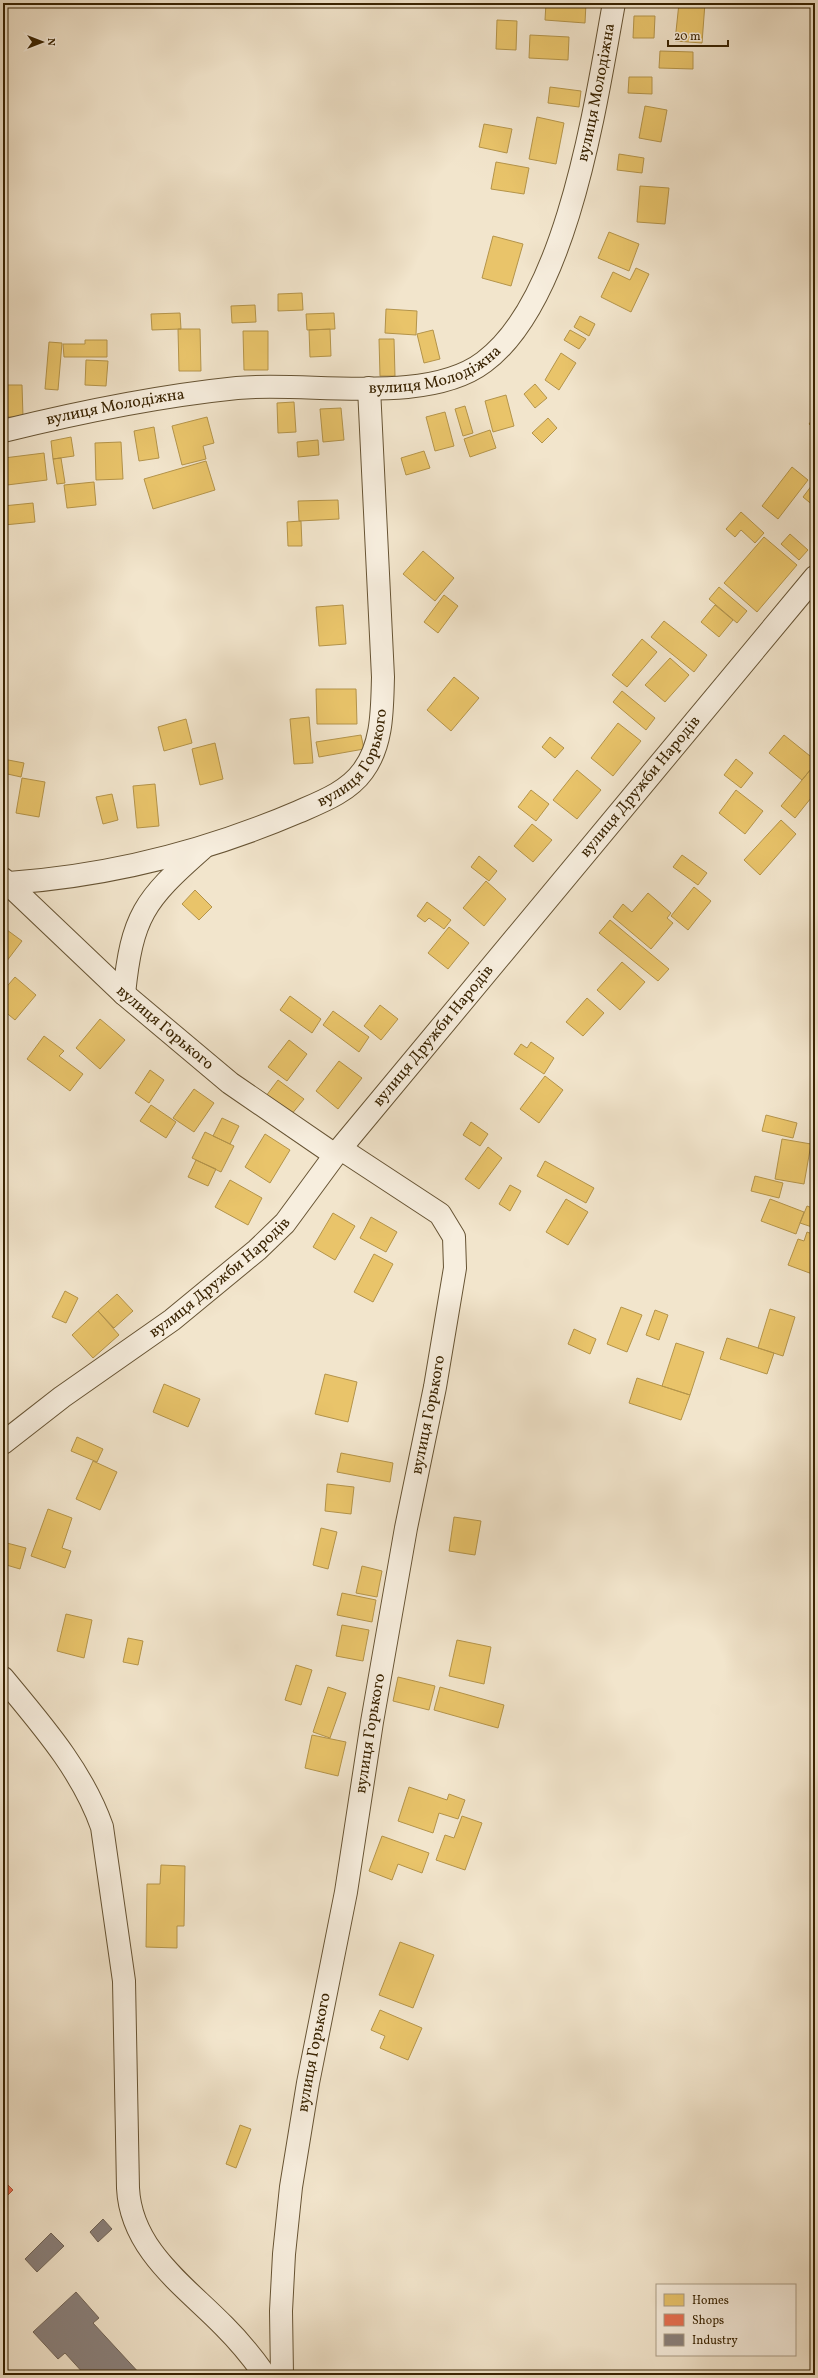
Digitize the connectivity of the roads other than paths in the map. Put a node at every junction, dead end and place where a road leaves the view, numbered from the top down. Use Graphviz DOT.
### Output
graph roads {
  1 [pos="614,3"];
  2 [pos="369,388"];
  3 [pos="3,431"];
  4 [pos="815,577"];
  5 [pos="206,846"];
  6 [pos="6,881"];
  7 [pos="124,994"];
  8 [pos="338,1152"];
  9 [pos="3,1443"];
  10 [pos="3,1678"];
  11 [pos="265,2375"];
  12 [pos="282,2375"];
  1 -- 2 [label="street, вулиця Молодіжна"];
  2 -- 3 [label="street, вулиця Молодіжна"];
  2 -- 5 [label="street, вулиця Горького"];
  4 -- 8 [label="street, вулиця Дружби Народів"];
  5 -- 6 [label="street, вулиця Горького"];
  5 -- 7 [label="street"];
  6 -- 7 [label="street, вулиця Горького"];
  7 -- 8 [label="street, вулиця Горького"];
  8 -- 9 [label="street, вулиця Дружби Народів"];
  8 -- 12 [label="street, вулиця Горького"];
  10 -- 11 [label="street"];
}
